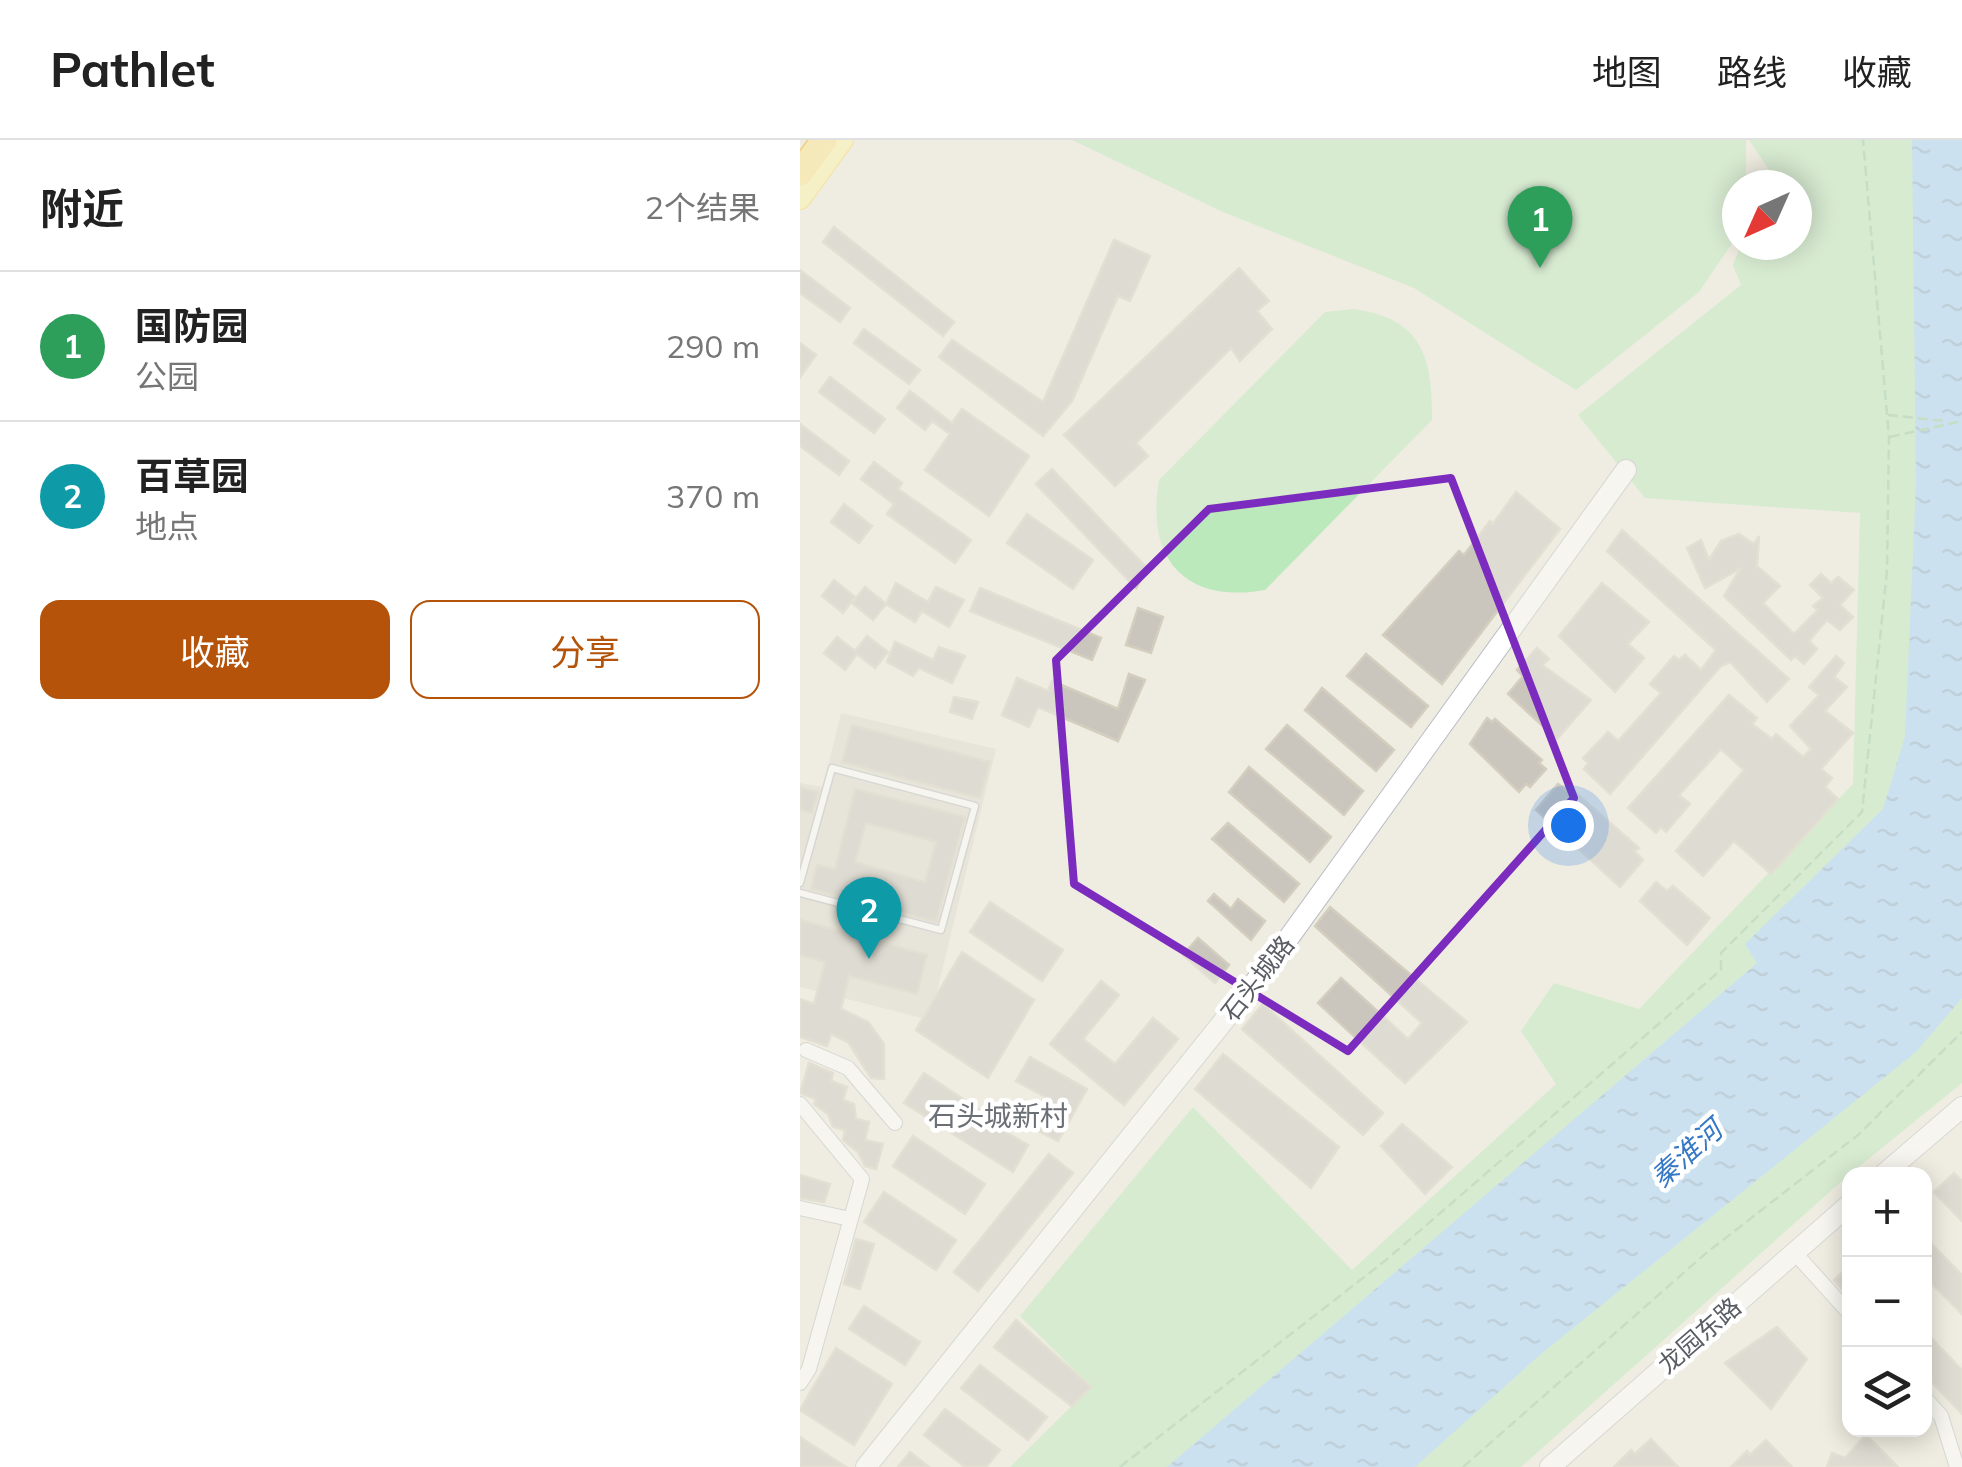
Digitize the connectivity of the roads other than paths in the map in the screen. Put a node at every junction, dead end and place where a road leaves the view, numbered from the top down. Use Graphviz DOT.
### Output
graph roads {
  1 [pos="824,140"];
  2 [pos="843,140"];
  3 [pos="800,172"];
  4 [pos="800,199"];
  5 [pos="1626,470"];
  6 [pos="800,883"];
  7 [pos="800,893"];
  8 [pos="803,1049"];
  9 [pos="800,1068"];
  10 [pos="800,1104"];
  11 [pos="1962,1107"];
  12 [pos="895,1123"];
  13 [pos="1892,1167"];
  14 [pos="800,1208"];
  15 [pos="1842,1211"];
  16 [pos="850,1220"];
  17 [pos="1794,1252"];
  18 [pos="1842,1305"];
  19 [pos="800,1383"];
  20 [pos="1932,1406"];
  21 [pos="866,1467"];
  22 [pos="1550,1467"];
  23 [pos="1957,1467"];
  1 -- 3 [label="highway"];
  2 -- 4 [label="main road"];
  5 -- 21 [label="street, 石头城路"];
  6 -- 7 [label="lane"];
  8 -- 9 [label="street"];
  8 -- 12 [label="street"];
  10 -- 16 [label="street"];
  11 -- 13 [label="street"];
  14 -- 16 [label="street"];
  15 -- 17 [label="street, 龙园东路"];
  16 -- 19 [label="street"];
  17 -- 18 [label="street"];
  17 -- 22 [label="street, 龙园东路"];
  20 -- 23 [label="street"];
}
